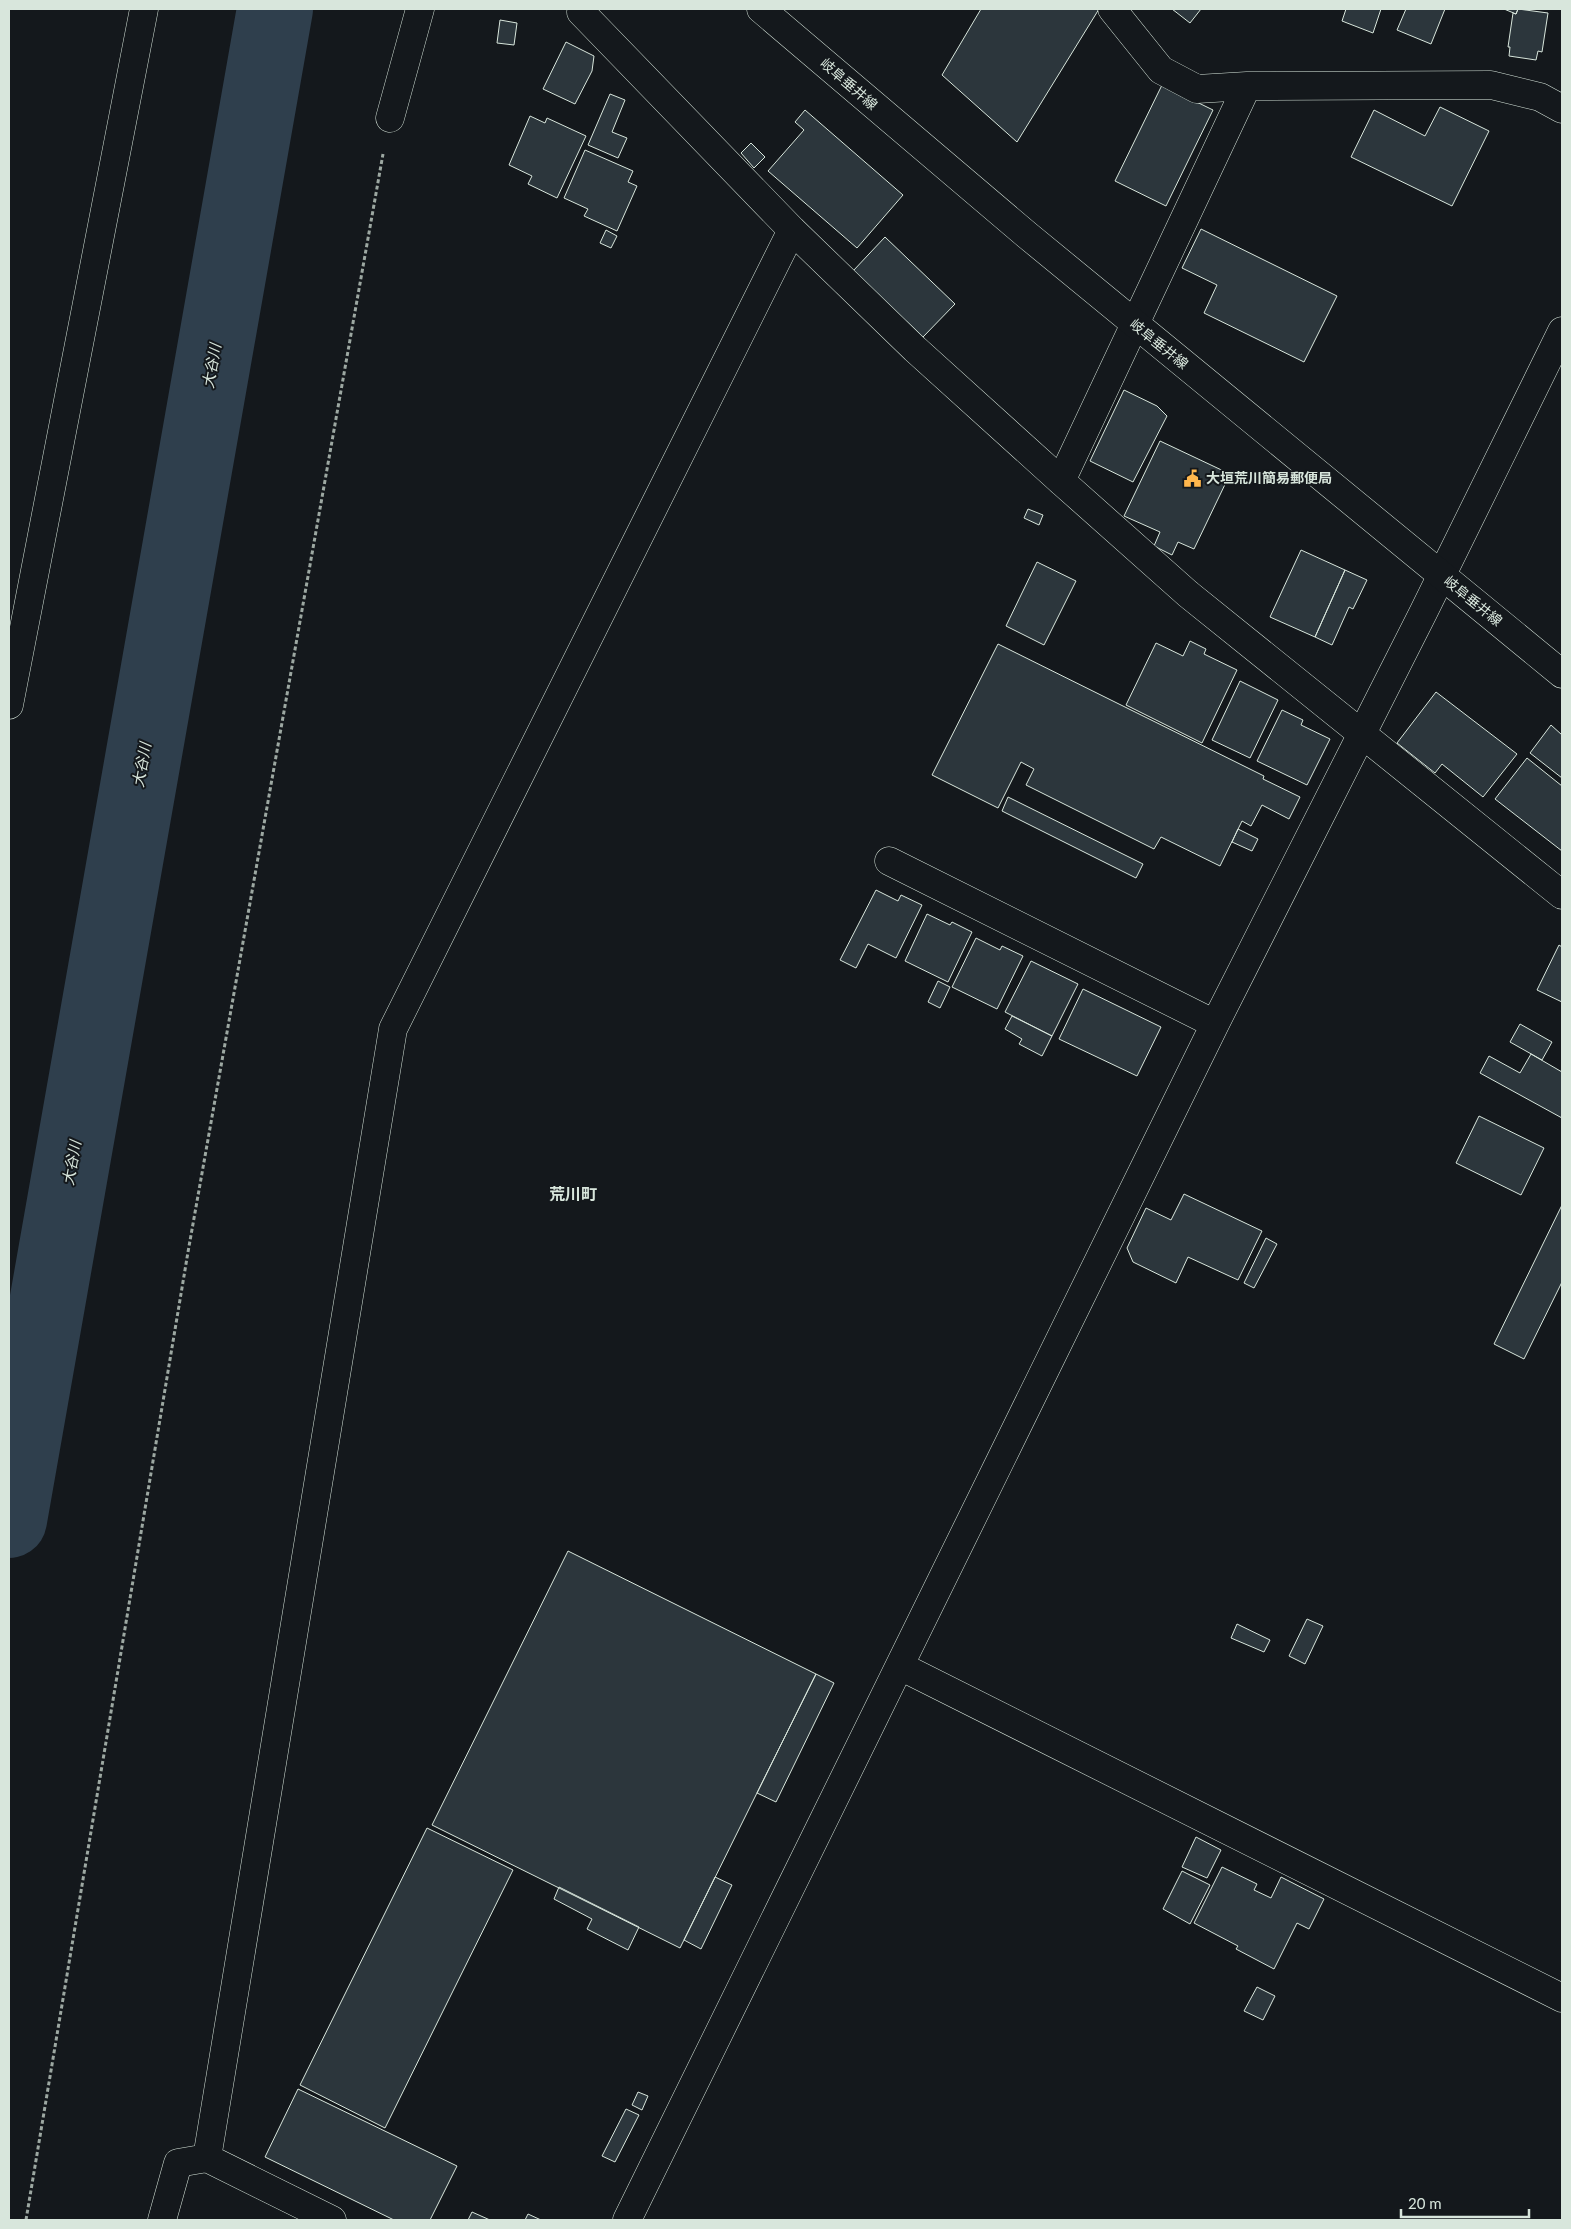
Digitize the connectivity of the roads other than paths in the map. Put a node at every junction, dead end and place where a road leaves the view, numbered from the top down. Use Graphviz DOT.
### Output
graph roads {
  1 [pos="144,9"];
  2 [pos="420,9"];
  3 [pos="762,9"];
  4 [pos="1112,9"];
  5 [pos="581,12"];
  6 [pos="1247,86"];
  7 [pos="1562,109"];
  8 [pos="390,118"];
  9 [pos="792,230"];
  10 [pos="1136,324"];
  11 [pos="1562,332"];
  12 [pos="1061,481"];
  13 [pos="1442,575"];
  14 [pos="1562,674"];
  15 [pos="9,705"];
  16 [pos="1360,735"];
  17 [pos="889,861"];
  18 [pos="1562,895"];
  19 [pos="1215,1024"];
  20 [pos="900,1666"];
  21 [pos="1562,1998"];
  22 [pos="207,2158"];
  23 [pos="162,2220"];
  24 [pos="332,2220"];
  25 [pos="627,2220"];
  1 -- 15 [label="street"];
  2 -- 8 [label="street"];
  3 -- 10 [label="street, 岐阜垂井線"];
  4 -- 6 [label="street"];
  5 -- 9 [label="street"];
  6 -- 7 [label="street"];
  6 -- 10 [label="street"];
  9 -- 12 [label="street"];
  9 -- 22 [label="street"];
  10 -- 12 [label="street"];
  10 -- 13 [label="street, 岐阜垂井線"];
  11 -- 13 [label="street"];
  12 -- 16 [label="street"];
  13 -- 14 [label="street, 岐阜垂井線"];
  13 -- 16 [label="street"];
  16 -- 18 [label="street"];
  16 -- 19 [label="street"];
  17 -- 19 [label="street"];
  19 -- 20 [label="street"];
  20 -- 21 [label="street"];
  20 -- 25 [label="street"];
  22 -- 23 [label="street"];
  22 -- 24 [label="street"];
}
